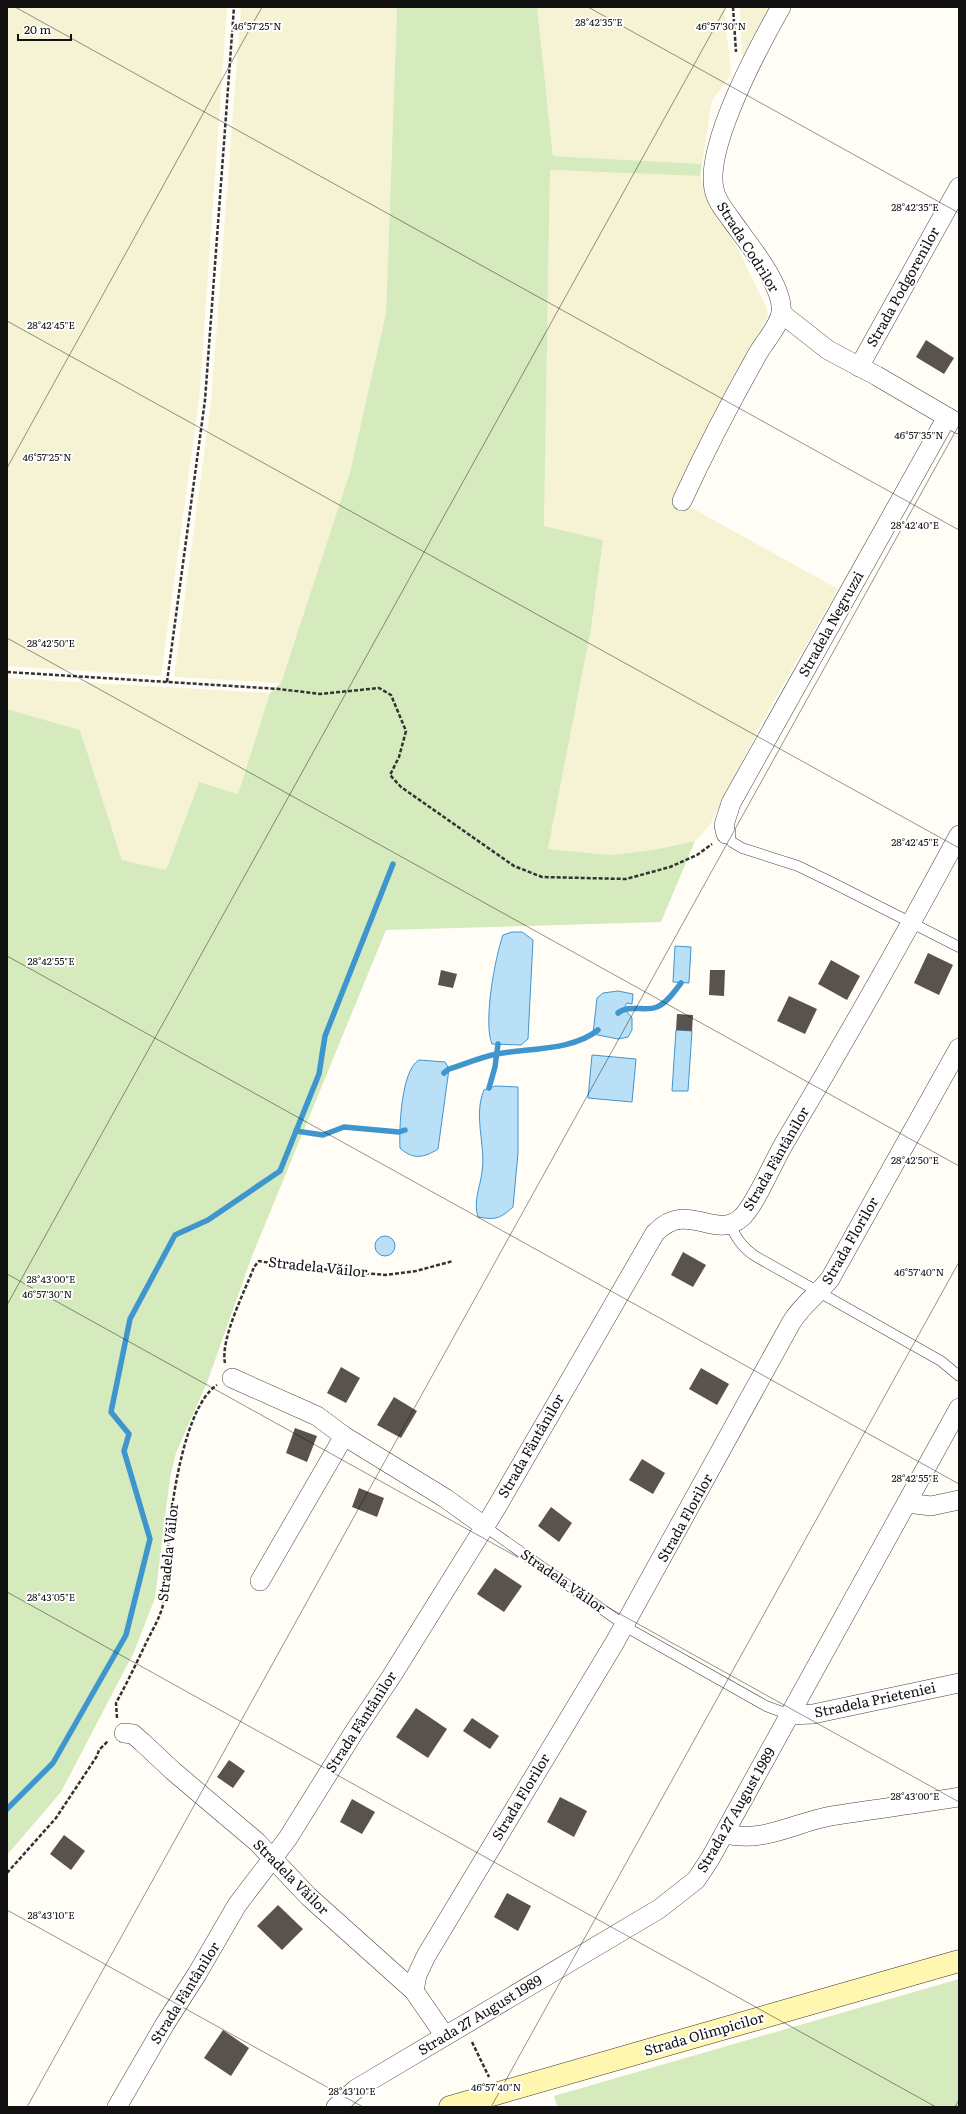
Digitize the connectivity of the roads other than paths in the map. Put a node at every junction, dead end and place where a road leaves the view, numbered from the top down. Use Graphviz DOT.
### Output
graph roads {
  1 [pos="781,7"];
  2 [pos="959,187"];
  3 [pos="781,313"];
  4 [pos="860,367"];
  5 [pos="953,420"];
  6 [pos="682,501"];
  7 [pos="726,834"];
  8 [pos="959,835"];
  9 [pos="911,924"];
  10 [pos="959,947"];
  11 [pos="959,1048"];
  12 [pos="730,1224"];
  13 [pos="818,1294"];
  14 [pos="959,1376"];
  15 [pos="232,1378"];
  16 [pos="959,1408"];
  17 [pos="344,1436"];
  18 [pos="959,1500"];
  19 [pos="907,1503"];
  20 [pos="484,1526"];
  21 [pos="260,1581"];
  22 [pos="624,1625"];
  23 [pos="959,1683"];
  24 [pos="790,1715"];
  25 [pos="124,1733"];
  26 [pos="959,1797"];
  27 [pos="724,1834"];
  28 [pos="274,1858"];
  29 [pos="959,1961"];
  30 [pos="414,1990"];
  31 [pos="445,2036"];
  32 [pos="117,2107"];
  33 [pos="336,2107"];
  34 [pos="450,2107"];
  1 -- 3 [label="street, Strada Codrilor"];
  2 -- 4 [label="street, Strada Podgorenilor"];
  3 -- 4 [label="street"];
  3 -- 6 [label="street"];
  4 -- 5 [label="street"];
  5 -- 7 [label="street, Stradela Negruzzi"];
  7 -- 9 [label="lane"];
  8 -- 9 [label="street, Strada Fântânilor"];
  9 -- 10 [label="lane"];
  9 -- 12 [label="street, Strada Fântânilor"];
  11 -- 13 [label="street, Strada Florilor"];
  12 -- 13 [label="lane"];
  12 -- 20 [label="street, Strada Fântânilor"];
  13 -- 14 [label="lane"];
  13 -- 22 [label="street, Strada Florilor"];
  15 -- 17 [label="street, Stradela Văilor"];
  16 -- 19 [label="street, Strada 27 August 1989"];
  17 -- 20 [label="street, Stradela Văilor"];
  17 -- 21 [label="street"];
  18 -- 19 [label="street"];
  19 -- 24 [label="street, Strada 27 August 1989"];
  20 -- 22 [label="lane, Stradela Văilor"];
  20 -- 28 [label="street, Strada Fântânilor"];
  22 -- 24 [label="lane, Stradela Văilor"];
  22 -- 30 [label="street, Strada Florilor"];
  23 -- 24 [label="street, Stradela Prieteniei"];
  24 -- 27 [label="street, Strada 27 August 1989"];
  25 -- 28 [label="street, Stradela Văilor"];
  26 -- 27 [label="street"];
  27 -- 31 [label="street, Strada 27 August 1989"];
  28 -- 30 [label="street, Stradela Văilor"];
  28 -- 32 [label="street, Strada Fântânilor"];
  29 -- 34 [label="main road, Strada Olimpicilor"];
  30 -- 31 [label="street, Stradela Văilor"];
  31 -- 33 [label="street, Strada 27 August 1989"];
}
